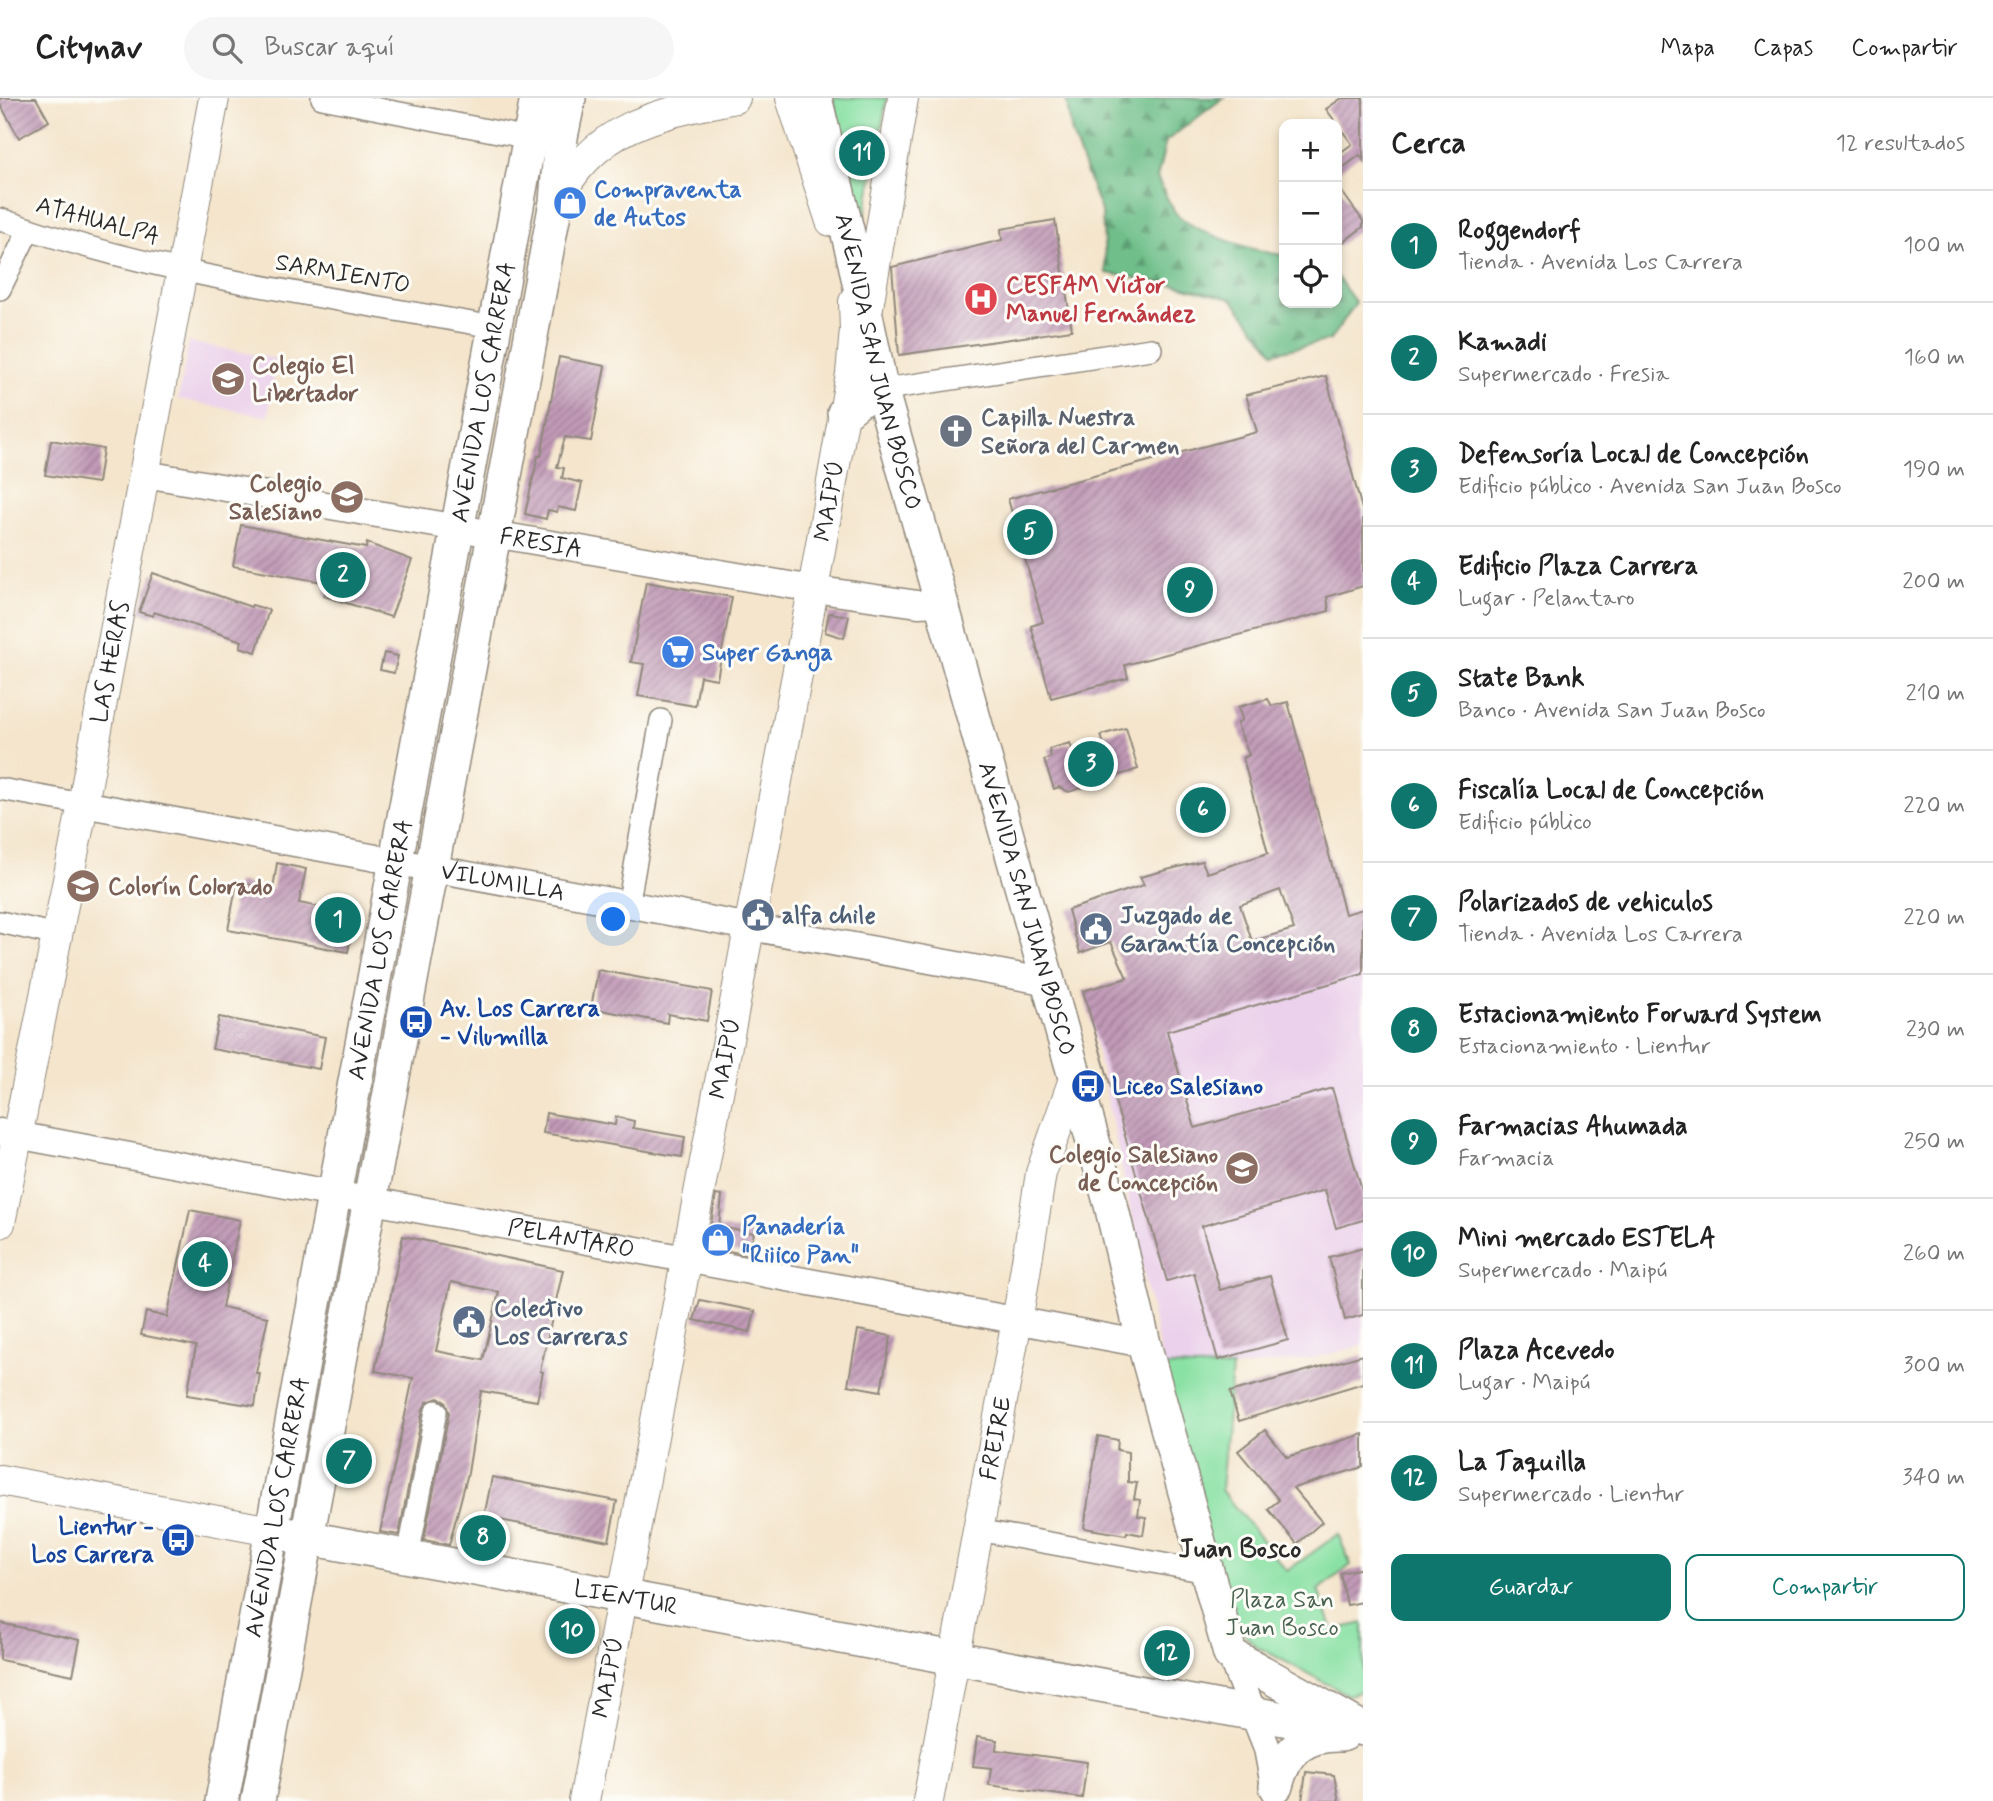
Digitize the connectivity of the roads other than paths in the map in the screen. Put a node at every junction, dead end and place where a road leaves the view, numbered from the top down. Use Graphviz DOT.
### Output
graph roads {
  1 [pos="214,98"];
  2 [pos="322,98"];
  3 [pos="537,98"];
  4 [pos="569,98"];
  5 [pos="582,98"];
  6 [pos="735,98"];
  7 [pos="790,98"];
  8 [pos="815,98"];
  9 [pos="903,98"];
  10 [pos="530,138"];
  11 [pos="561,191"];
  12 [pos="0,219"];
  13 [pos="29,229"];
  14 [pos="183,270"];
  15 [pos="0,289"];
  16 [pos="861,315"];
  17 [pos="494,327"];
  18 [pos="1151,349"];
  19 [pos="882,392"];
  20 [pos="844,413"];
  21 [pos="145,474"];
  22 [pos="459,529"];
  23 [pos="493,536"];
  24 [pos="813,589"];
  25 [pos="941,603"];
  26 [pos="661,720"];
  27 [pos="0,789"];
  28 [pos="83,804"];
  29 [pos="397,863"];
  30 [pos="432,869"];
  31 [pos="628,906"];
  32 [pos="0,922"];
  33 [pos="749,928"];
  34 [pos="57,935"];
  35 [pos="1049,982"];
  36 [pos="1074,1079"];
  37 [pos="8,1134"];
  38 [pos="335,1192"];
  39 [pos="372,1199"];
  40 [pos="0,1223"];
  41 [pos="685,1258"];
  42 [pos="1016,1320"];
  43 [pos="1144,1344"];
  44 [pos="436,1411"];
  45 [pos="0,1480"];
  46 [pos="978,1530"];
  47 [pos="271,1531"];
  48 [pos="308,1538"];
  49 [pos="408,1556"];
  50 [pos="1206,1572"];
  51 [pos="624,1595"];
  52 [pos="1230,1654"];
  53 [pos="955,1656"];
  54 [pos="1255,1713"];
  55 [pos="1358,1735"];
  56 [pos="1275,1793"];
  57 [pos="222,1801"];
  58 [pos="258,1801"];
  59 [pos="584,1801"];
  60 [pos="929,1801"];
  1 -- 14 [label="main road, LAS HERAS"];
  2 -- 10 [label="street"];
  3 -- 10 [label="main road, AVENIDA LOS CARRERA"];
  4 -- 11 [label="main road, AVENIDA LOS CARRERA"];
  5 -- 11 [label="main road"];
  6 -- 11 [label="main road"];
  7 -- 16 [label="main road, AVENIDA SAN JUAN BOSCO"];
  8 -- 16 [label="main road, AVENIDA SAN JUAN BOSCO"];
  9 -- 16 [label="main road, MAIPÚ"];
  10 -- 17 [label="main road, AVENIDA LOS CARRERA"];
  11 -- 23 [label="main road, AVENIDA LOS CARRERA"];
  12 -- 13 [label="street, ATAHUALPA"];
  13 -- 14 [label="street, ATAHUALPA"];
  13 -- 15 [label="street"];
  14 -- 17 [label="street, SARMIENTO"];
  14 -- 21 [label="main road, LAS HERAS"];
  16 -- 19 [label="main road, AVENIDA SAN JUAN BOSCO"];
  16 -- 20 [label="main road, MAIPÚ"];
  17 -- 22 [label="main road, AVENIDA LOS CARRERA"];
  18 -- 19 [label="street"];
  19 -- 20 [label="main road"];
  19 -- 25 [label="main road, AVENIDA SAN JUAN BOSCO"];
  20 -- 24 [label="main road, MAIPÚ"];
  21 -- 22 [label="street, FRESIA"];
  21 -- 28 [label="main road, LAS HERAS"];
  22 -- 23 [label="street, FRESIA"];
  22 -- 29 [label="main road, AVENIDA LOS CARRERA"];
  23 -- 24 [label="street, FRESIA"];
  23 -- 30 [label="main road, AVENIDA LOS CARRERA"];
  24 -- 25 [label="street, FRESIA"];
  24 -- 33 [label="main road, MAIPÚ"];
  25 -- 35 [label="main road, AVENIDA SAN JUAN BOSCO"];
  26 -- 31 [label="street"];
  27 -- 28 [label="street, VILUMILLA"];
  28 -- 29 [label="street, VILUMILLA"];
  28 -- 34 [label="main road, LAS HERAS"];
  29 -- 30 [label="street, VILUMILLA"];
  29 -- 38 [label="main road, AVENIDA LOS CARRERA"];
  30 -- 31 [label="street, VILUMILLA"];
  30 -- 39 [label="main road, AVENIDA LOS CARRERA"];
  31 -- 33 [label="street, VILUMILLA"];
  32 -- 34 [label="street"];
  33 -- 35 [label="street, VILUMILLA"];
  33 -- 41 [label="main road, MAIPÚ"];
  34 -- 37 [label="main road, LAS HERAS"];
  35 -- 36 [label="main road, AVENIDA SAN JUAN BOSCO"];
  36 -- 42 [label="main road, FREIRE"];
  36 -- 43 [label="main road, AVENIDA SAN JUAN BOSCO"];
  37 -- 38 [label="street, PELANTARO"];
  37 -- 40 [label="main road, LAS HERAS"];
  38 -- 39 [label="street, PELANTARO"];
  38 -- 47 [label="main road, AVENIDA LOS CARRERA"];
  39 -- 41 [label="street, PELANTARO"];
  39 -- 48 [label="main road, AVENIDA LOS CARRERA"];
  41 -- 42 [label="street, PELANTARO"];
  41 -- 51 [label="main road, MAIPÚ"];
  42 -- 43 [label="street, PELANTARO"];
  42 -- 46 [label="main road, FREIRE"];
  43 -- 50 [label="main road, AVENIDA SAN JUAN BOSCO"];
  44 -- 49 [label="street"];
  45 -- 47 [label="main road, LIENTUR"];
  46 -- 50 [label="street"];
  46 -- 53 [label="main road, FREIRE"];
  47 -- 48 [label="main road, LIENTUR"];
  47 -- 57 [label="main road, AVENIDA LOS CARRERA"];
  48 -- 49 [label="main road, LIENTUR"];
  48 -- 58 [label="main road, AVENIDA LOS CARRERA"];
  49 -- 51 [label="main road, LIENTUR"];
  50 -- 52 [label="main road, AVENIDA SAN JUAN BOSCO"];
  51 -- 53 [label="main road, LIENTUR"];
  51 -- 59 [label="main road, MAIPÚ"];
  52 -- 54 [label="street, AVENIDA SAN JUAN BOSCO"];
  52 -- 55 [label="main road"];
  53 -- 54 [label="main road, LIENTUR"];
  53 -- 60 [label="main road, FREIRE"];
  54 -- 55 [label="main road, LIENTUR"];
  54 -- 56 [label="street, AVENIDA SAN JUAN BOSCO"];
  55 -- 56 [label="main road"];
}
